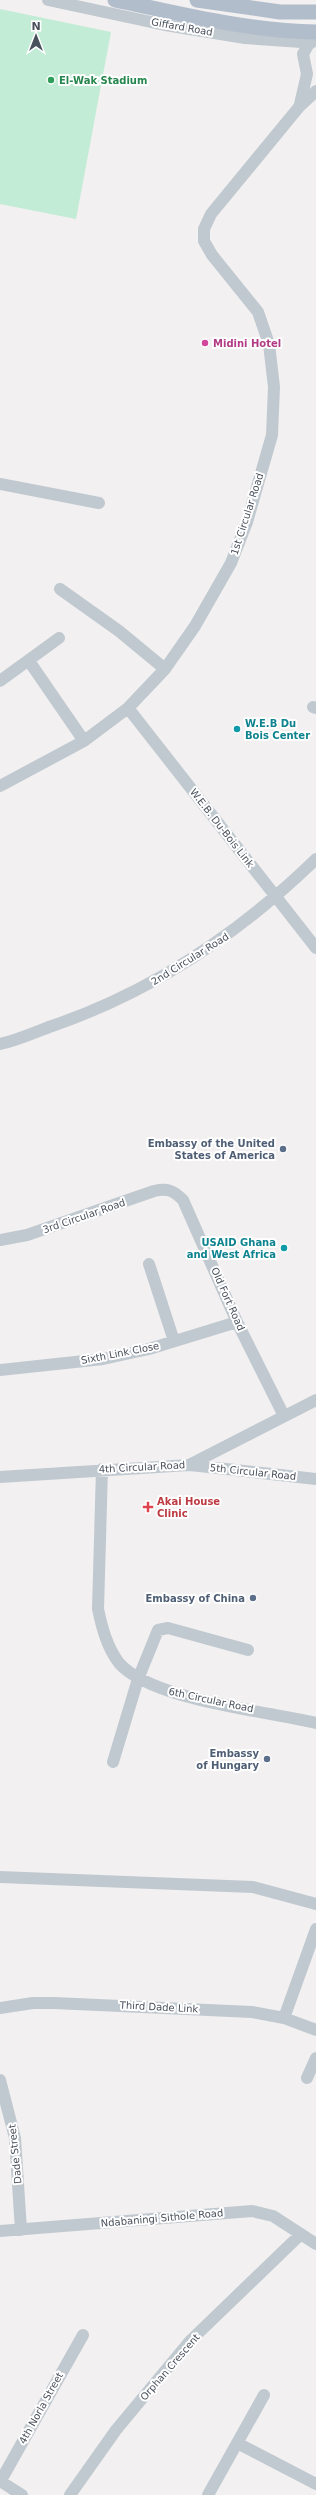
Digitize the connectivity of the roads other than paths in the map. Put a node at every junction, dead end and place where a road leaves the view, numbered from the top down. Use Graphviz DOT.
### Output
graph roads {
  1 [pos="48,0"];
  2 [pos="115,0"];
  3 [pos="197,0"];
  4 [pos="316,12"];
  5 [pos="316,32"];
  6 [pos="316,37"];
  7 [pos="316,91"];
  8 [pos="299,107"];
  9 [pos="0,484"];
  10 [pos="99,503"];
  11 [pos="60,589"];
  12 [pos="59,638"];
  13 [pos="29,661"];
  14 [pos="165,669"];
  15 [pos="0,681"];
  16 [pos="128,708"];
  17 [pos="84,741"];
  18 [pos="0,786"];
  19 [pos="316,859"];
  20 [pos="276,898"];
  21 [pos="314,940"];
  22 [pos="0,1044"];
  23 [pos="167,1188"];
  24 [pos="0,1240"];
  25 [pos="149,1264"];
  26 [pos="237,1322"];
  27 [pos="174,1341"];
  28 [pos="0,1370"];
  29 [pos="316,1400"];
  30 [pos="284,1416"];
  31 [pos="189,1465"];
  32 [pos="102,1469"];
  33 [pos="0,1477"];
  34 [pos="316,1479"];
  35 [pos="248,1650"];
  36 [pos="138,1679"];
  37 [pos="316,1723"];
  38 [pos="113,1762"];
  39 [pos="0,1877"];
  40 [pos="316,1904"];
  41 [pos="316,1929"];
  42 [pos="0,2008"];
  43 [pos="284,2018"];
  44 [pos="316,2030"];
  45 [pos="316,2058"];
  46 [pos="307,2078"];
  47 [pos="1,2087"];
  48 [pos="21,2230"];
  49 [pos="0,2231"];
  50 [pos="301,2234"];
  51 [pos="316,2244"];
  52 [pos="83,2335"];
  53 [pos="264,2395"];
  54 [pos="237,2443"];
  55 [pos="0,2481"];
  56 [pos="316,2484"];
  57 [pos="22,2495"];
  58 [pos="70,2495"];
  59 [pos="208,2495"];
  1 -- 6 [label="street, Giffard Road"];
  2 -- 5 [label="main road, Giffard Road"];
  3 -- 4 [label="main road"];
  6 -- 8 [label="street"];
  7 -- 8 [label="street"];
  8 -- 14 [label="street, 1st Circular Road"];
  9 -- 10 [label="street"];
  11 -- 14 [label="street"];
  12 -- 13 [label="street"];
  13 -- 15 [label="street"];
  13 -- 17 [label="street"];
  14 -- 16 [label="street, 1st Circular Road"];
  16 -- 17 [label="street, 1st Circular Road"];
  16 -- 20 [label="street, W.E.B. Du-Bois Link"];
  17 -- 18 [label="street, 1st Circular Road"];
  19 -- 20 [label="street, 2nd Circular Road"];
  20 -- 21 [label="street, W.E.B. Du-Bois Link"];
  20 -- 22 [label="street, 2nd Circular Road"];
  23 -- 24 [label="street, 3rd Circular Road"];
  23 -- 26 [label="street, Old Fort Road"];
  25 -- 27 [label="street"];
  26 -- 27 [label="street, Sixth Link Close"];
  26 -- 30 [label="street, Old Fort Road"];
  27 -- 28 [label="street, Sixth Link Close"];
  29 -- 30 [label="street, 4th Circular Road"];
  30 -- 31 [label="street, 4th Circular Road"];
  31 -- 32 [label="street, 4th Circular Road"];
  31 -- 34 [label="street, 5th Circular Road"];
  32 -- 33 [label="street, 4th Circular Road"];
  32 -- 36 [label="street, 6th Circular Road"];
  35 -- 36 [label="street"];
  36 -- 37 [label="street, 6th Circular Road"];
  36 -- 38 [label="street"];
  39 -- 40 [label="street"];
  41 -- 43 [label="street"];
  42 -- 43 [label="street, Third Dade Link"];
  43 -- 44 [label="street, Third Dade Link"];
  45 -- 46 [label="street"];
  47 -- 48 [label="street, Dade Street"];
  48 -- 49 [label="street, Ndabaningi Sithole Road"];
  48 -- 50 [label="street, Ndabaningi Sithole Road"];
  50 -- 51 [label="street, Ndabaningi Sithole Road"];
  50 -- 58 [label="street, Orphan Crescent"];
  52 -- 55 [label="street, 4th Norla Street"];
  53 -- 54 [label="street"];
  54 -- 56 [label="street"];
  54 -- 59 [label="street"];
  55 -- 57 [label="street"];
}
